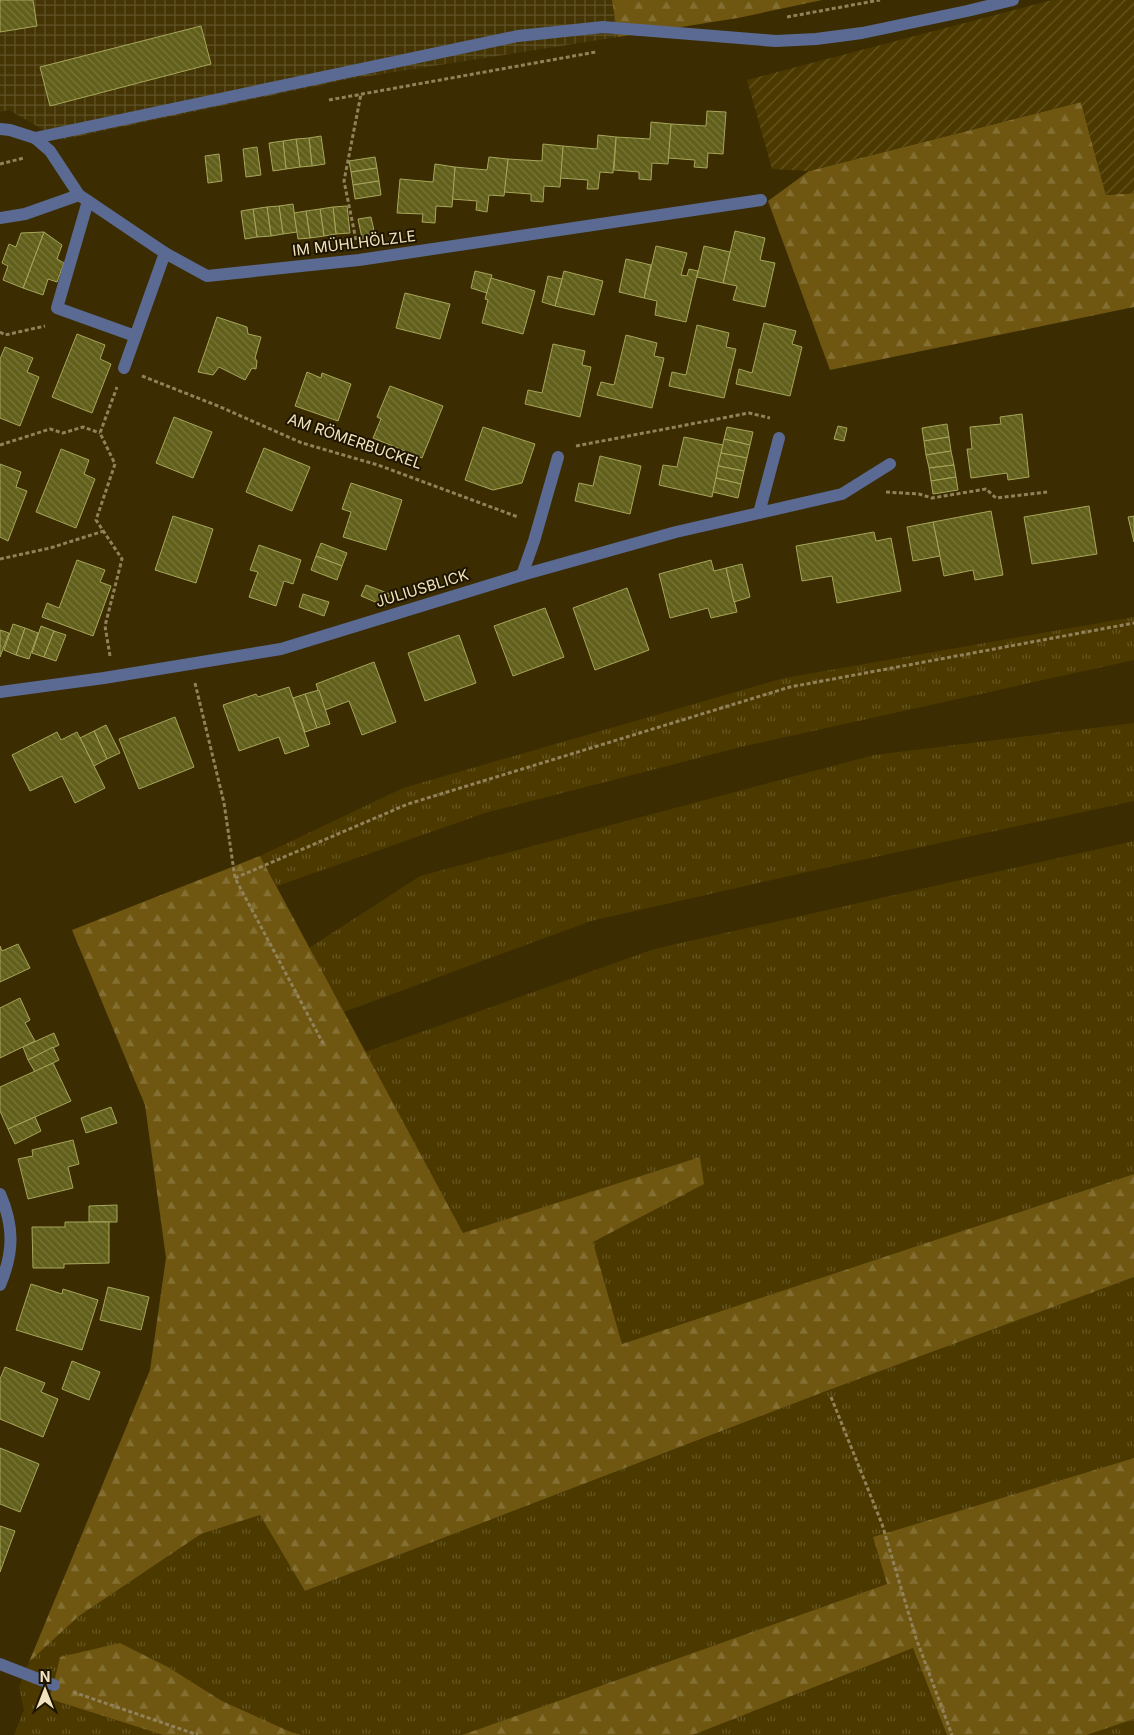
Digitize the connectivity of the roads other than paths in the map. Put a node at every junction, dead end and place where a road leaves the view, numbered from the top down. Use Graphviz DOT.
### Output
graph roads {
  1 [pos="1013,0"];
  2 [pos="0,129"];
  3 [pos="34,138"];
  4 [pos="84,198"];
  5 [pos="761,200"];
  6 [pos="0,218"];
  7 [pos="165,253"];
  8 [pos="135,336"];
  9 [pos="124,368"];
  10 [pos="780,438"];
  11 [pos="558,457"];
  12 [pos="890,464"];
  13 [pos="759,513"];
  14 [pos="522,575"];
  15 [pos="0,692"];
  16 [pos="0,1194"];
  17 [pos="0,1284"];
  18 [pos="0,1664"];
  19 [pos="54,1685"];
  1 -- 3 [label="street"];
  2 -- 3 [label="street, IM MÜHLHÖLZLE"];
  3 -- 4 [label="street, IM MÜHLHÖLZLE"];
  4 -- 6 [label="street"];
  4 -- 7 [label="street, IM MÜHLHÖLZLE"];
  4 -- 8 [label="street"];
  5 -- 7 [label="street, IM MÜHLHÖLZLE"];
  7 -- 8 [label="street"];
  8 -- 9 [label="street"];
  10 -- 13 [label="street"];
  11 -- 14 [label="street"];
  12 -- 13 [label="street, JULIUSBLICK"];
  13 -- 14 [label="street, JULIUSBLICK"];
  14 -- 15 [label="street, JULIUSBLICK"];
  16 -- 17 [label="street"];
  18 -- 19 [label="street"];
}
